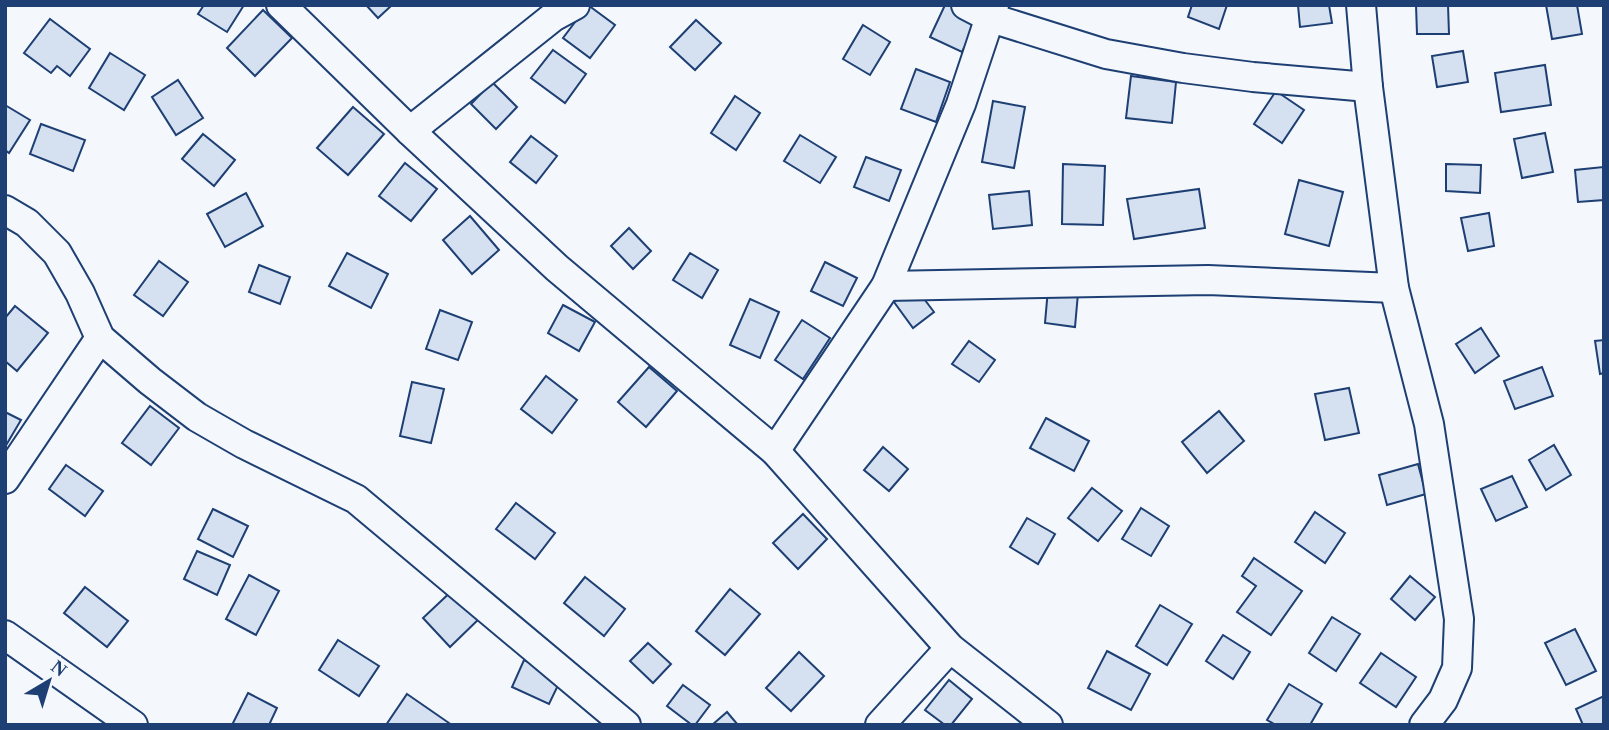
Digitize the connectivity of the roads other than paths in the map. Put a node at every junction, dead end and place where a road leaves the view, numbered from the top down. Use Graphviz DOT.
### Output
graph roads {
  1 [pos="281,5"];
  2 [pos="575,5"];
  3 [pos="966,5"];
  4 [pos="1361,5"];
  5 [pos="993,12"];
  6 [pos="1368,87"];
  7 [pos="410,131"];
  8 [pos="5,210"];
  9 [pos="886,286"];
  10 [pos="1394,288"];
  11 [pos="100,338"];
  12 [pos="775,451"];
  13 [pos="5,480"];
  14 [pos="5,635"];
  15 [pos="950,648"];
  16 [pos="133,725"];
  17 [pos="626,725"];
  18 [pos="880,725"];
  19 [pos="1048,725"];
  20 [pos="1424,725"];
  1 -- 7 [label="street"];
  2 -- 7 [label="street"];
  3 -- 5 [label="street"];
  4 -- 6 [label="street"];
  5 -- 6 [label="street"];
  5 -- 9 [label="street"];
  6 -- 10 [label="street"];
  7 -- 12 [label="street"];
  8 -- 11 [label="street"];
  9 -- 10 [label="street"];
  9 -- 12 [label="street"];
  10 -- 20 [label="street"];
  11 -- 13 [label="street"];
  11 -- 17 [label="street"];
  12 -- 15 [label="street"];
  14 -- 16 [label="street"];
  15 -- 18 [label="street"];
  15 -- 19 [label="street"];
}
